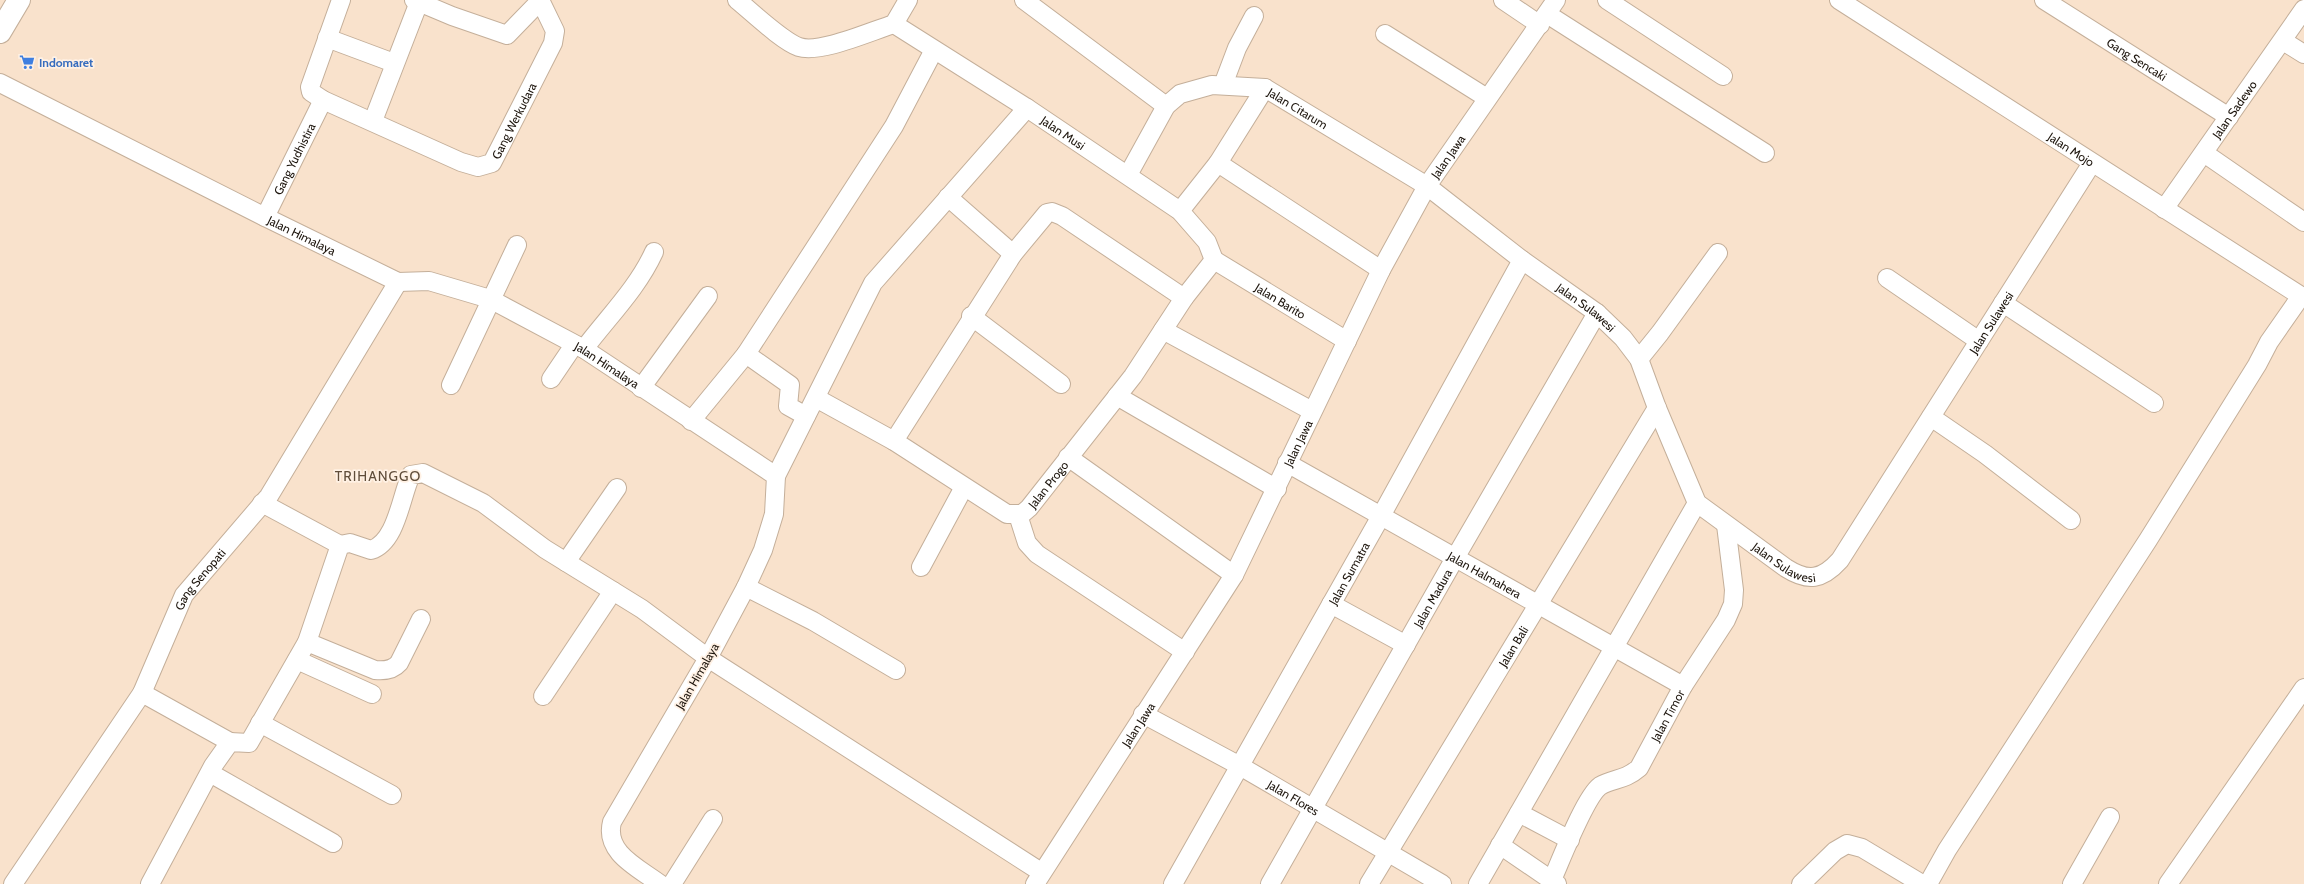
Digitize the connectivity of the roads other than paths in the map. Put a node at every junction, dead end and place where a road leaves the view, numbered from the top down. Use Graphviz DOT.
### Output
graph roads {
  1 [pos="19,0"];
  2 [pos="341,0"];
  3 [pos="737,0"];
  4 [pos="908,0"];
  5 [pos="1024,0"];
  6 [pos="1503,0"];
  7 [pos="1607,0"];
  8 [pos="1839,0"];
  9 [pos="2044,0"];
  10 [pos="417,1"];
  11 [pos="539,1"];
  12 [pos="2304,9"];
  13 [pos="1548,13"];
  14 [pos="1254,16"];
  15 [pos="894,24"];
  16 [pos="0,32"];
  17 [pos="1385,34"];
  18 [pos="327,38"];
  19 [pos="2283,41"];
  20 [pos="934,50"];
  21 [pos="2304,54"];
  22 [pos="394,63"];
  23 [pos="1723,76"];
  24 [pos="0,83"];
  25 [pos="1224,86"];
  26 [pos="1265,88"];
  27 [pos="1487,98"];
  28 [pos="323,100"];
  29 [pos="1166,106"];
  30 [pos="1027,108"];
  31 [pos="2229,118"];
  32 [pos="373,121"];
  33 [pos="1765,153"];
  34 [pos="2204,153"];
  35 [pos="1218,163"];
  36 [pos="2092,163"];
  37 [pos="1128,175"];
  38 [pos="1426,186"];
  39 [pos="948,197"];
  40 [pos="2164,209"];
  41 [pos="1180,211"];
  42 [pos="265,218"];
  43 [pos="2304,222"];
  44 [pos="518,245"];
  45 [pos="654,252"];
  46 [pos="1013,254"];
  47 [pos="1718,254"];
  48 [pos="1214,260"];
  49 [pos="1522,260"];
  50 [pos="1381,270"];
  51 [pos="1887,278"];
  52 [pos="398,282"];
  53 [pos="708,296"];
  54 [pos="2302,297"];
  55 [pos="1184,298"];
  56 [pos="490,299"];
  57 [pos="2003,303"];
  58 [pos="1597,313"];
  59 [pos="971,316"];
  60 [pos="1163,330"];
  61 [pos="1347,341"];
  62 [pos="1979,341"];
  63 [pos="579,347"];
  64 [pos="746,354"];
  65 [pos="1639,358"];
  66 [pos="551,379"];
  67 [pos="1062,384"];
  68 [pos="451,385"];
  69 [pos="642,388"];
  70 [pos="1117,396"];
  71 [pos="816,398"];
  72 [pos="2154,403"];
  73 [pos="1657,408"];
  74 [pos="1312,411"];
  75 [pos="806,416"];
  76 [pos="1931,417"];
  77 [pos="691,421"];
  78 [pos="894,441"];
  79 [pos="1068,457"];
  80 [pos="1287,463"];
  81 [pos="776,476"];
  82 [pos="964,487"];
  83 [pos="617,488"];
  84 [pos="1277,488"];
  85 [pos="262,503"];
  86 [pos="1697,503"];
  87 [pos="1018,515"];
  88 [pos="1381,516"];
  89 [pos="2071,520"];
  90 [pos="1726,524"];
  91 [pos="340,545"];
  92 [pos="1455,558"];
  93 [pos="566,562"];
  94 [pos="921,567"];
  95 [pos="1234,575"];
  96 [pos="746,586"];
  97 [pos="613,591"];
  98 [pos="1331,604"];
  99 [pos="1538,604"];
  100 [pos="421,619"];
  101 [pos="308,642"];
  102 [pos="1406,645"];
  103 [pos="1614,648"];
  104 [pos="1185,652"];
  105 [pos="708,658"];
  106 [pos="297,660"];
  107 [pos="896,670"];
  108 [pos="1683,686"];
  109 [pos="2304,688"];
  110 [pos="142,693"];
  111 [pos="372,694"];
  112 [pos="543,696"];
  113 [pos="1143,714"];
  114 [pos="260,723"];
  115 [pos="230,742"];
  116 [pos="1240,766"];
  117 [pos="210,773"];
  118 [pos="392,794"];
  119 [pos="1312,809"];
  120 [pos="1519,813"];
  121 [pos="2110,817"];
  122 [pos="713,820"];
  123 [pos="1570,840"];
  124 [pos="333,844"];
  125 [pos="1500,845"];
  126 [pos="1388,852"];
  127 [pos="1038,878"];
  128 [pos="1555,882"];
  129 [pos="12,884"];
  130 [pos="150,884"];
  131 [pos="660,884"];
  132 [pos="672,884"];
  133 [pos="1173,884"];
  134 [pos="1270,884"];
  135 [pos="1369,884"];
  136 [pos="1442,884"];
  137 [pos="1478,884"];
  138 [pos="1801,884"];
  139 [pos="1922,884"];
  140 [pos="1928,884"];
  141 [pos="2072,884"];
  142 [pos="2168,884"];
  1 -- 16 [label="main road"];
  2 -- 18 [label="street"];
  3 -- 15 [label="street"];
  4 -- 15 [label="street"];
  5 -- 29 [label="street"];
  6 -- 13 [label="street"];
  7 -- 23 [label="street"];
  8 -- 36 [label="street, Jalan Mojo"];
  9 -- 31 [label="street, Gang Sencaki"];
  10 -- 11 [label="street"];
  10 -- 22 [label="street"];
  11 -- 32 [label="street, Gang Werkudara"];
  12 -- 19 [label="street, Jalan Sadewo"];
  13 -- 27 [label="street, Jalan Jawa"];
  13 -- 33 [label="street"];
  14 -- 25 [label="street"];
  15 -- 20 [label="street, Jalan Musi"];
  17 -- 27 [label="street"];
  18 -- 22 [label="street"];
  18 -- 28 [label="street"];
  19 -- 21 [label="street"];
  19 -- 31 [label="street, Jalan Sadewo"];
  20 -- 30 [label="street, Jalan Musi"];
  20 -- 64 [label="street"];
  22 -- 32 [label="street"];
  24 -- 42 [label="street, Jalan Himalaya"];
  25 -- 26 [label="street, Jalan Citarum"];
  25 -- 29 [label="street, Jalan Citarum"];
  26 -- 35 [label="street"];
  26 -- 38 [label="street, Jalan Citarum"];
  27 -- 38 [label="street, Jalan Jawa"];
  28 -- 32 [label="street, Gang Werkudara"];
  28 -- 42 [label="street, Gang Yudhistira"];
  29 -- 37 [label="street, Jalan Citarum"];
  30 -- 37 [label="street, Jalan Musi"];
  30 -- 39 [label="street"];
  31 -- 34 [label="street, Jalan Sadewo"];
  34 -- 40 [label="street, Jalan Sadewo"];
  34 -- 43 [label="street"];
  35 -- 41 [label="street"];
  35 -- 50 [label="street"];
  36 -- 40 [label="street, Jalan Mojo"];
  36 -- 57 [label="street, Jalan Sulawesi"];
  37 -- 41 [label="street, Jalan Musi"];
  38 -- 49 [label="street, Jalan Sulawesi"];
  38 -- 50 [label="street, Jalan Jawa"];
  39 -- 46 [label="street"];
  39 -- 71 [label="street"];
  40 -- 54 [label="street, Jalan Mojo"];
  41 -- 48 [label="street, Jalan Musi"];
  42 -- 52 [label="street, Jalan Himalaya"];
  44 -- 56 [label="street"];
  45 -- 63 [label="street"];
  46 -- 55 [label="street"];
  46 -- 59 [label="street"];
  47 -- 65 [label="street"];
  48 -- 55 [label="street, Jalan Progo"];
  48 -- 61 [label="street, Jalan Barito"];
  49 -- 58 [label="street, Jalan Sulawesi"];
  49 -- 88 [label="street, Jalan Sumatra"];
  50 -- 61 [label="street, Jalan Jawa"];
  51 -- 62 [label="street"];
  52 -- 56 [label="street, Jalan Himalaya"];
  52 -- 85 [label="street, Gang Senopati"];
  53 -- 69 [label="street"];
  54 -- 140 [label="street"];
  55 -- 60 [label="street, Jalan Progo"];
  56 -- 63 [label="street, Jalan Himalaya"];
  56 -- 68 [label="street"];
  57 -- 62 [label="street, Jalan Sulawesi"];
  57 -- 72 [label="street"];
  58 -- 65 [label="street, Jalan Sulawesi"];
  58 -- 92 [label="street, Jalan Madura"];
  59 -- 67 [label="street"];
  59 -- 78 [label="street"];
  60 -- 70 [label="street, Jalan Progo"];
  60 -- 74 [label="street"];
  61 -- 74 [label="street, Jalan Jawa"];
  62 -- 76 [label="street, Jalan Sulawesi"];
  63 -- 66 [label="street"];
  63 -- 69 [label="street, Jalan Himalaya"];
  64 -- 75 [label="street"];
  64 -- 77 [label="street"];
  65 -- 73 [label="street, Jalan Sulawesi"];
  69 -- 77 [label="street, Jalan Himalaya"];
  70 -- 79 [label="street, Jalan Progo"];
  70 -- 84 [label="street"];
  71 -- 75 [label="street"];
  71 -- 78 [label="street, Jalan Progo"];
  73 -- 86 [label="street, Jalan Sulawesi"];
  73 -- 99 [label="street, Jalan Bali"];
  74 -- 80 [label="street, Jalan Jawa"];
  75 -- 81 [label="street"];
  76 -- 89 [label="street"];
  76 -- 90 [label="street, Jalan Sulawesi"];
  77 -- 81 [label="street, Jalan Himalaya"];
  78 -- 82 [label="street, Jalan Progo"];
  79 -- 87 [label="street, Jalan Progo"];
  79 -- 95 [label="street"];
  80 -- 84 [label="street, Jalan Jawa"];
  80 -- 88 [label="street, Jalan Halmahera"];
  81 -- 96 [label="street, Jalan Himalaya"];
  82 -- 87 [label="street, Jalan Progo"];
  82 -- 94 [label="street"];
  83 -- 93 [label="street"];
  84 -- 95 [label="street, Jalan Jawa"];
  85 -- 91 [label="street"];
  85 -- 110 [label="street, Gang Senopati"];
  86 -- 90 [label="street, Jalan Sulawesi"];
  86 -- 103 [label="street"];
  87 -- 104 [label="street"];
  88 -- 92 [label="street, Jalan Halmahera"];
  88 -- 98 [label="street, Jalan Sumatra"];
  90 -- 108 [label="street, Jalan Timor"];
  91 -- 93 [label="street"];
  91 -- 101 [label="street"];
  92 -- 99 [label="street, Jalan Halmahera"];
  92 -- 102 [label="street, Jalan Madura"];
  93 -- 97 [label="street"];
  95 -- 104 [label="street, Jalan Jawa"];
  96 -- 105 [label="street, Jalan Himalaya"];
  96 -- 107 [label="street"];
  97 -- 105 [label="street"];
  97 -- 112 [label="street"];
  98 -- 102 [label="street"];
  98 -- 116 [label="street, Jalan Sumatra"];
  99 -- 103 [label="street, Jalan Halmahera"];
  99 -- 126 [label="street, Jalan Bali"];
  100 -- 101 [label="street"];
  101 -- 106 [label="street"];
  102 -- 119 [label="street, Jalan Madura"];
  103 -- 108 [label="street, Jalan Halmahera"];
  103 -- 120 [label="street"];
  104 -- 113 [label="street, Jalan Jawa"];
  105 -- 127 [label="street"];
  105 -- 131 [label="street, Jalan Himalaya"];
  106 -- 111 [label="street"];
  106 -- 114 [label="street"];
  108 -- 123 [label="street, Jalan Timor"];
  109 -- 142 [label="street"];
  110 -- 115 [label="street"];
  110 -- 129 [label="street, Gang Senopati"];
  113 -- 116 [label="street, Jalan Flores"];
  113 -- 127 [label="street, Jalan Jawa"];
  114 -- 115 [label="street"];
  114 -- 118 [label="street"];
  115 -- 117 [label="street"];
  116 -- 119 [label="street, Jalan Flores"];
  116 -- 133 [label="street, Jalan Sumatra"];
  117 -- 124 [label="street"];
  117 -- 130 [label="street"];
  119 -- 126 [label="street, Jalan Flores"];
  119 -- 134 [label="street, Jalan Madura"];
  120 -- 123 [label="street"];
  120 -- 125 [label="street"];
  121 -- 141 [label="street"];
  122 -- 132 [label="street"];
  123 -- 128 [label="street, Jalan Timor"];
  125 -- 128 [label="street"];
  125 -- 137 [label="street"];
  126 -- 135 [label="street, Jalan Bali"];
  126 -- 136 [label="street, Jalan Flores"];
  138 -- 139 [label="street"];
}
